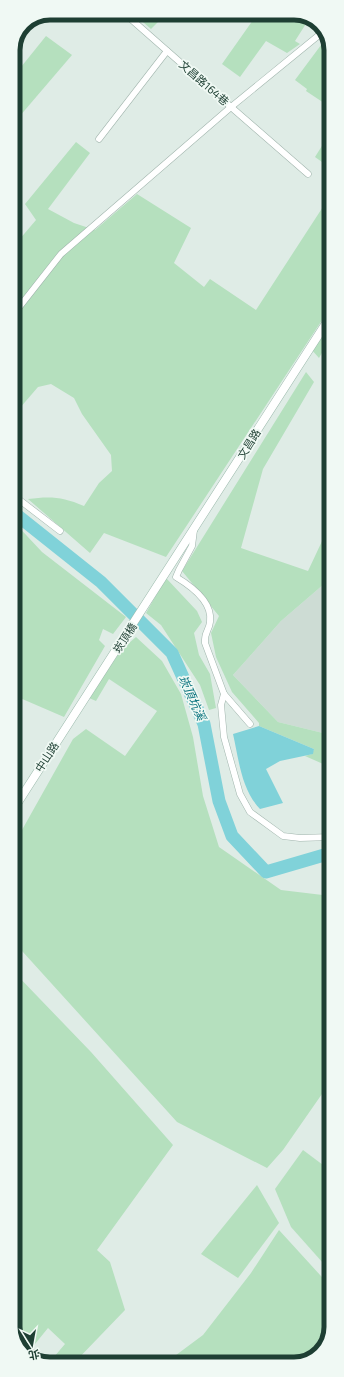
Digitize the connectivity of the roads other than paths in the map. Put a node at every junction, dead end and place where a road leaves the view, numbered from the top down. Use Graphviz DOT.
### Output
graph roads {
  1 [pos="132,20"];
  2 [pos="320,34"];
  3 [pos="167,51"];
  4 [pos="231,106"];
  5 [pos="99,139"];
  6 [pos="308,174"];
  7 [pos="20,305"];
  8 [pos="324,326"];
  9 [pos="20,500"];
  10 [pos="194,530"];
  11 [pos="60,531"];
  12 [pos="169,571"];
  13 [pos="224,694"];
  14 [pos="81,705"];
  15 [pos="250,724"];
  16 [pos="20,799"];
  17 [pos="324,837"];
  1 -- 3 [label="street, 文昌路164巷"];
  2 -- 4 [label="street, 文昌路164巷"];
  3 -- 4 [label="street, 文昌路164巷"];
  3 -- 5 [label="street"];
  4 -- 6 [label="street"];
  4 -- 7 [label="street"];
  8 -- 10 [label="main road, 文昌路"];
  9 -- 11 [label="street"];
  10 -- 12 [label="main road, 文昌路"];
  10 -- 13 [label="street"];
  12 -- 14 [label="main road, 崁頂橋"];
  13 -- 15 [label="street"];
  13 -- 17 [label="street"];
  14 -- 16 [label="main road, 中山路"];
}
